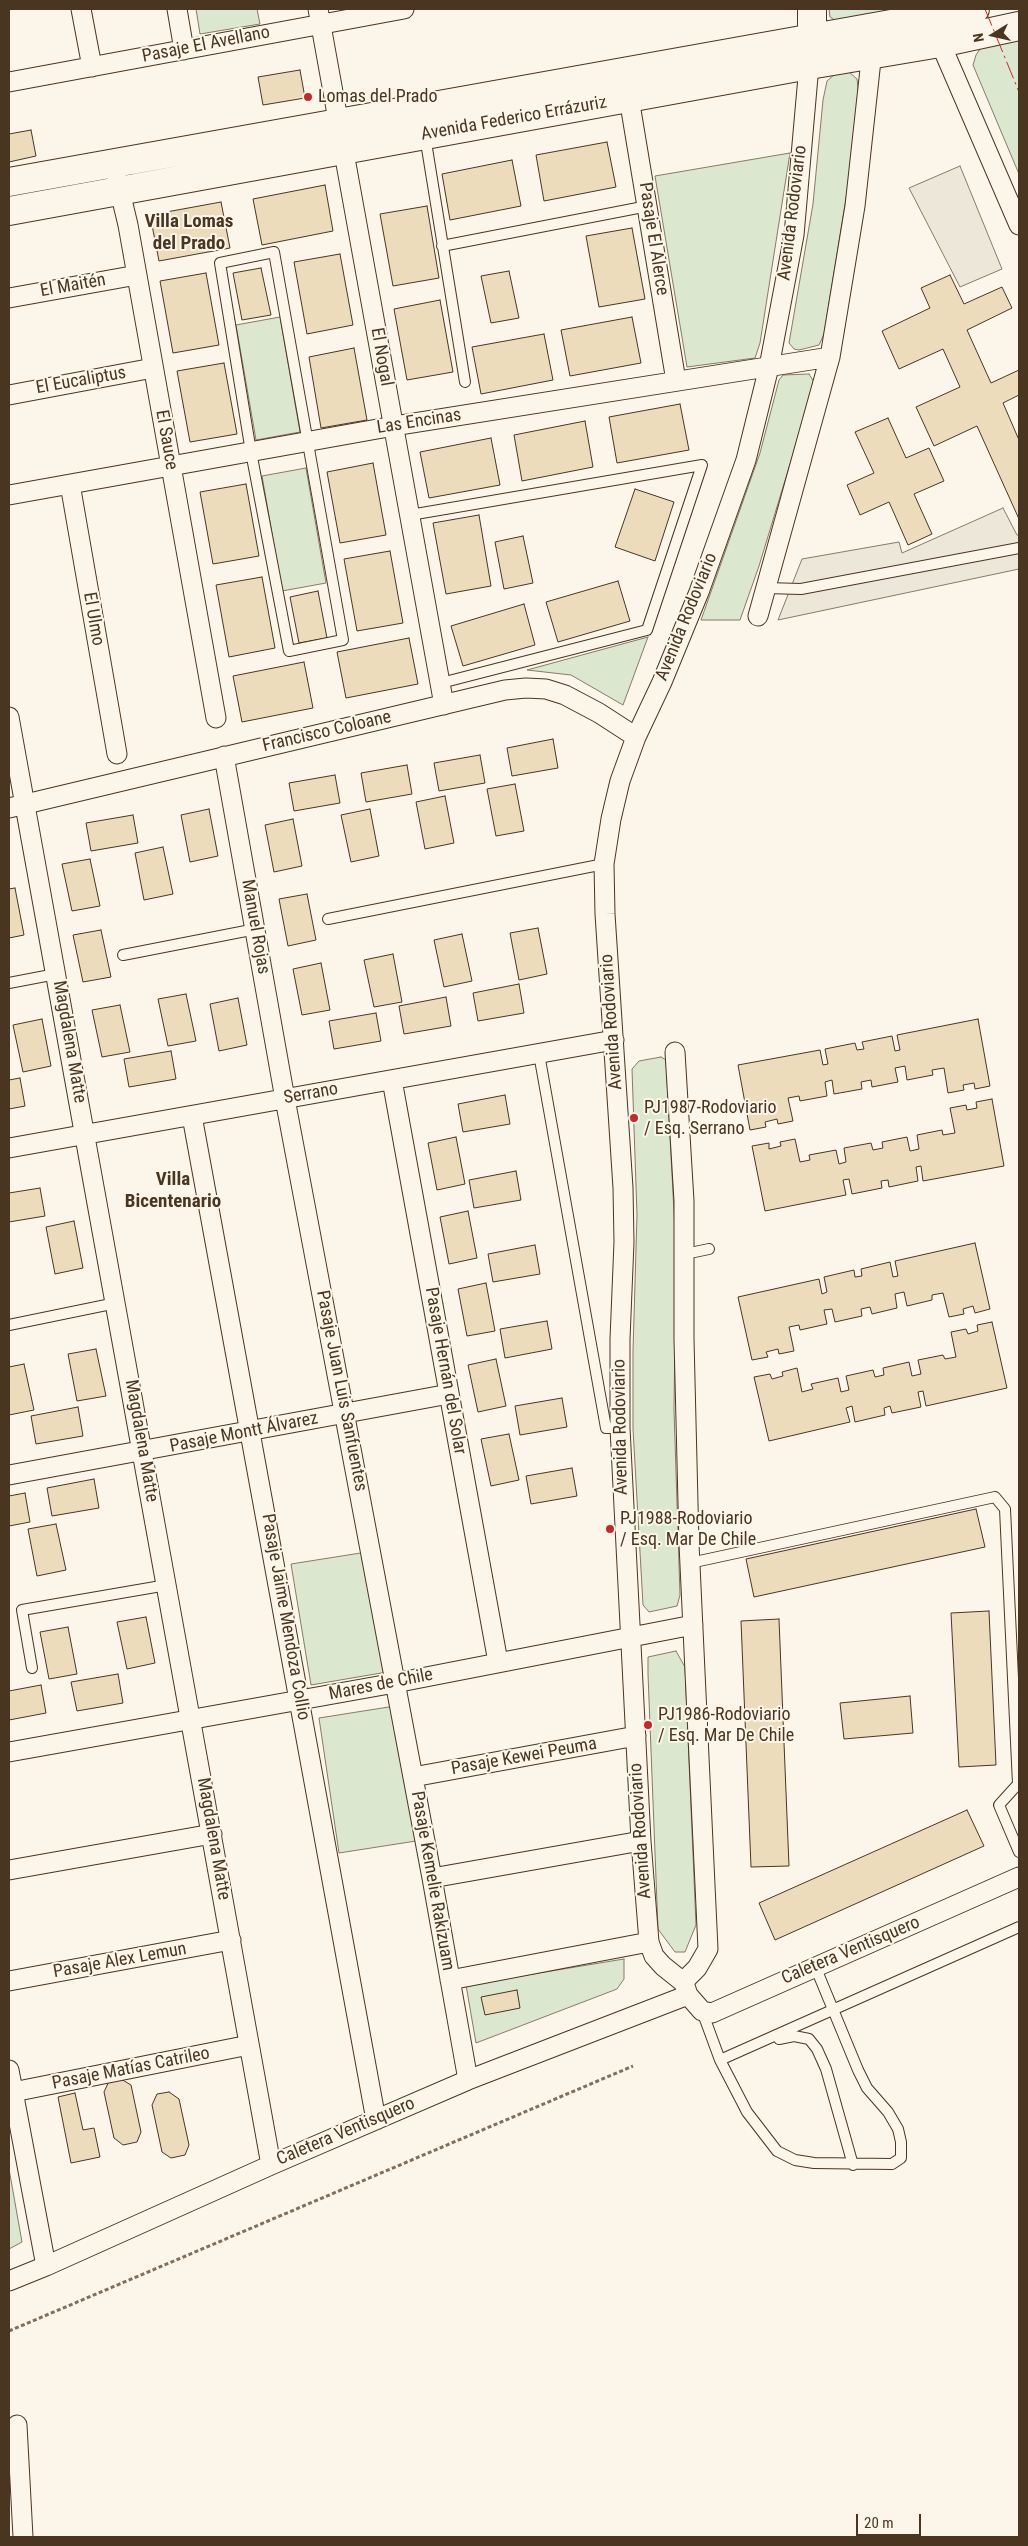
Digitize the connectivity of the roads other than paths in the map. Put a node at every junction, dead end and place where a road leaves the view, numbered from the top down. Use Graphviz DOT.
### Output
graph roads {
  1 [pos="81,9"];
  2 [pos="178,9"];
  3 [pos="404,9"];
  4 [pos="812,9"];
  5 [pos="976,9"];
  6 [pos="929,13"];
  7 [pos="319,17"];
  8 [pos="1019,26"];
  9 [pos="874,27"];
  10 [pos="812,38"];
  11 [pos="940,43"];
  12 [pos="184,50"];
  13 [pos="873,54"];
  14 [pos="809,64"];
  15 [pos="92,67"];
  16 [pos="9,82"];
  17 [pos="629,98"];
  18 [pos="339,123"];
  19 [pos="425,135"];
  20 [pos="343,150"];
  21 [pos="114,163"];
  22 [pos="9,182"];
  23 [pos="120,192"];
  24 [pos="648,206"];
  25 [pos="9,211"];
  26 [pos="1019,225"];
  27 [pos="442,246"];
  28 [pos="137,275"];
  29 [pos="9,298"];
  30 [pos="830,357"];
  31 [pos="769,367"];
  32 [pos="153,368"];
  33 [pos="676,381"];
  34 [pos="465,382"];
  35 [pos="9,394"];
  36 [pos="394,426"];
  37 [pos="307,442"];
  38 [pos="251,452"];
  39 [pos="171,466"];
  40 [pos="70,484"];
  41 [pos="9,495"];
  42 [pos="410,515"];
  43 [pos="1019,548"];
  44 [pos="766,588"];
  45 [pos="758,616"];
  46 [pos="441,683"];
  47 [pos="444,705"];
  48 [pos="9,717"];
  49 [pos="216,718"];
  50 [pos="636,737"];
  51 [pos="117,754"];
  52 [pos="224,756"];
  53 [pos="17,806"];
  54 [pos="604,864"];
  55 [pos="328,919"];
  56 [pos="256,929"];
  57 [pos="123,955"];
  58 [pos="56,974"];
  59 [pos="9,983"];
  60 [pos="614,1040"];
  61 [pos="676,1052"];
  62 [pos="539,1054"];
  63 [pos="392,1080"];
  64 [pos="285,1099"];
  65 [pos="192,1116"];
  66 [pos="86,1135"];
  67 [pos="9,1148"];
  68 [pos="709,1249"];
  69 [pos="685,1254"];
  70 [pos="116,1303"];
  71 [pos="9,1325"];
  72 [pos="449,1394"];
  73 [pos="345,1414"];
  74 [pos="620,1428"];
  75 [pos="251,1432"];
  76 [pos="143,1452"];
  77 [pos="9,1475"];
  78 [pos="690,1563"];
  79 [pos="167,1585"];
  80 [pos="693,1625"];
  81 [pos="630,1637"];
  82 [pos="498,1662"];
  83 [pos="32,1668"];
  84 [pos="396,1683"];
  85 [pos="300,1700"];
  86 [pos="191,1719"];
  87 [pos="636,1736"];
  88 [pos="9,1752"];
  89 [pos="413,1777"];
  90 [pos="212,1834"];
  91 [pos="641,1840"];
  92 [pos="1019,1852"];
  93 [pos="9,1870"];
  94 [pos="1019,1877"];
  95 [pos="432,1878"];
  96 [pos="1019,1928"];
  97 [pos="231,1940"];
  98 [pos="649,1942"];
  99 [pos="815,1966"];
  100 [pos="450,1980"];
  101 [pos="9,1982"];
  102 [pos="686,1989"];
  103 [pos="702,2011"];
  104 [pos="833,2011"];
  105 [pos="757,2044"];
  106 [pos="249,2045"];
  107 [pos="720,2060"];
  108 [pos="9,2070"];
  109 [pos="468,2080"];
  110 [pos="13,2092"];
  111 [pos="376,2120"];
  112 [pos="853,2164"];
  113 [pos="271,2165"];
  114 [pos="46,2266"];
  115 [pos="9,2280"];
  116 [pos="17,2425"];
  117 [pos="24,2537"];
  1 -- 15 [label="street"];
  2 -- 12 [label="street"];
  3 -- 7 [label="street, Pasaje El Avellano"];
  4 -- 10 [label="street, Avenida Rodoviario"];
  5 -- 6 [label="street, Avenida Federico Errázuriz"];
  6 -- 9 [label="street, Avenida Federico Errázuriz"];
  6 -- 11 [label="street"];
  7 -- 12 [label="street, Pasaje El Avellano"];
  7 -- 18 [label="street, El Nogal"];
  8 -- 11 [label="street, Avenida Federico Errázuriz"];
  9 -- 10 [label="street, Avenida Federico Errázuriz"];
  9 -- 13 [label="street"];
  10 -- 14 [label="street, Avenida Rodoviario"];
  10 -- 18 [label="street, Avenida Federico Errázuriz"];
  11 -- 13 [label="street, Avenida Federico Errázuriz"];
  11 -- 26 [label="street"];
  12 -- 15 [label="street, Pasaje El Avellano"];
  13 -- 14 [label="street, Avenida Federico Errázuriz"];
  13 -- 30 [label="street"];
  14 -- 17 [label="street, Avenida Federico Errázuriz"];
  14 -- 31 [label="street, Avenida Rodoviario"];
  15 -- 16 [label="street, Pasaje El Avellano"];
  17 -- 19 [label="street, Avenida Federico Errázuriz"];
  17 -- 24 [label="street, Pasaje El Alerce"];
  18 -- 20 [label="street, El Nogal"];
  18 -- 21 [label="street, Avenida Federico Errázuriz"];
  19 -- 20 [label="street, Avenida Federico Errázuriz"];
  19 -- 27 [label="lane"];
  20 -- 23 [label="street, Avenida Federico Errázuriz"];
  20 -- 36 [label="street, El Nogal"];
  21 -- 22 [label="street, Avenida Federico Errázuriz"];
  21 -- 23 [label="street, El Sauce"];
  23 -- 25 [label="street, Avenida Federico Errázuriz"];
  23 -- 28 [label="street, El Sauce"];
  24 -- 27 [label="lane"];
  24 -- 33 [label="street, Pasaje El Alerce"];
  27 -- 34 [label="lane"];
  28 -- 29 [label="street, El Maitén"];
  28 -- 32 [label="street, El Sauce"];
  30 -- 31 [label="street, Las Encinas"];
  30 -- 44 [label="street"];
  31 -- 33 [label="street, Las Encinas"];
  31 -- 50 [label="street, Avenida Rodoviario"];
  32 -- 35 [label="street, El Eucaliptus"];
  32 -- 39 [label="street, El Sauce"];
  33 -- 36 [label="street, Las Encinas"];
  36 -- 37 [label="street, Las Encinas"];
  36 -- 42 [label="street, El Nogal"];
  37 -- 38 [label="street, Las Encinas"];
  37 -- 38 [label="lane"];
  37 -- 38 [label="lane"];
  38 -- 39 [label="street, Las Encinas"];
  39 -- 40 [label="street, Las Encinas"];
  39 -- 49 [label="street, El Sauce"];
  40 -- 41 [label="street, Las Encinas"];
  40 -- 51 [label="street, El Ulmo"];
  42 -- 46 [label="street, El Nogal"];
  42 -- 46 [label="lane"];
  43 -- 44 [label="lane"];
  44 -- 45 [label="street"];
  46 -- 47 [label="street, El Nogal"];
  47 -- 50 [label="street, Francisco Coloane"];
  47 -- 52 [label="street, Francisco Coloane"];
  48 -- 53 [label="street, Magdalena Matte"];
  50 -- 54 [label="street, Avenida Rodoviario"];
  52 -- 53 [label="street, Francisco Coloane"];
  52 -- 56 [label="street, Manuel Rojas"];
  53 -- 58 [label="street, Magdalena Matte"];
  54 -- 55 [label="lane"];
  54 -- 60 [label="street, Avenida Rodoviario"];
  56 -- 57 [label="lane"];
  56 -- 64 [label="street, Manuel Rojas"];
  58 -- 59 [label="lane"];
  58 -- 66 [label="street, Magdalena Matte"];
  60 -- 62 [label="street, Serrano"];
  60 -- 74 [label="street, Avenida Rodoviario"];
  61 -- 69 [label="street"];
  62 -- 63 [label="street, Serrano"];
  62 -- 74 [label="lane"];
  63 -- 64 [label="street, Serrano"];
  63 -- 72 [label="street, Pasaje Hernán del Solar"];
  64 -- 65 [label="street, Serrano"];
  64 -- 73 [label="street, Pasaje Juan Luis Sanfuentes"];
  65 -- 66 [label="street, Serrano"];
  65 -- 75 [label="street, Pasaje Jaime Mendoza Collio"];
  66 -- 67 [label="street, Serrano"];
  66 -- 70 [label="street, Magdalena Matte"];
  68 -- 69 [label="lane"];
  69 -- 78 [label="street"];
  70 -- 71 [label="lane"];
  70 -- 76 [label="street, Magdalena Matte"];
  72 -- 73 [label="street, Pasaje Montt Álvarez"];
  72 -- 82 [label="street, Pasaje Hernán del Solar"];
  73 -- 75 [label="street, Pasaje Montt Álvarez"];
  73 -- 84 [label="street, Pasaje Juan Luis Sanfuentes"];
  74 -- 81 [label="street, Avenida Rodoviario"];
  75 -- 76 [label="street, Pasaje Montt Álvarez"];
  75 -- 85 [label="street, Pasaje Jaime Mendoza Collio"];
  76 -- 77 [label="street, Pasaje Montt Álvarez"];
  76 -- 79 [label="street, Magdalena Matte"];
  78 -- 80 [label="street"];
  78 -- 92 [label="lane"];
  79 -- 83 [label="lane"];
  79 -- 86 [label="street, Magdalena Matte"];
  80 -- 81 [label="street, Mares de Chile"];
  80 -- 102 [label="street"];
  81 -- 82 [label="street, Mares de Chile"];
  81 -- 87 [label="street, Avenida Rodoviario"];
  82 -- 84 [label="street, Mares de Chile"];
  84 -- 85 [label="street, Mares de Chile"];
  84 -- 89 [label="street, Pasaje Kemelie Rakizuam"];
  85 -- 86 [label="street, Mares de Chile"];
  85 -- 111 [label="street, Pasaje Jaime Mendoza Collio"];
  86 -- 88 [label="street, Mares de Chile"];
  86 -- 90 [label="street, Magdalena Matte"];
  87 -- 89 [label="street, Pasaje Kewei Peuma"];
  87 -- 91 [label="street, Avenida Rodoviario"];
  89 -- 95 [label="street, Pasaje Kemelie Rakizuam"];
  90 -- 93 [label="street"];
  90 -- 97 [label="street, Magdalena Matte"];
  91 -- 95 [label="street"];
  91 -- 98 [label="street, Avenida Rodoviario"];
  94 -- 99 [label="street, Caletera Ventisquero"];
  95 -- 100 [label="street, Pasaje Kemelie Rakizuam"];
  96 -- 104 [label="lane"];
  97 -- 101 [label="street, Pasaje Alex Lemun"];
  97 -- 106 [label="street, Magdalena Matte"];
  98 -- 100 [label="street"];
  98 -- 102 [label="street, Avenida Rodoviario"];
  99 -- 103 [label="street, Caletera Ventisquero"];
  99 -- 104 [label="lane"];
  100 -- 109 [label="street, Pasaje Kemelie Rakizuam"];
  102 -- 103 [label="street"];
  102 -- 109 [label="street, Caletera Ventisquero"];
  103 -- 107 [label="lane"];
  104 -- 105 [label="lane"];
  104 -- 112 [label="lane"];
  105 -- 107 [label="lane"];
  105 -- 112 [label="lane"];
  106 -- 110 [label="street, Pasaje Matías Catrileo"];
  106 -- 113 [label="street, Magdalena Matte"];
  107 -- 112 [label="lane"];
  108 -- 110 [label="street"];
  109 -- 111 [label="street, Caletera Ventisquero"];
  110 -- 114 [label="street"];
  111 -- 113 [label="street, Caletera Ventisquero"];
  113 -- 114 [label="street, Caletera Ventisquero"];
  114 -- 115 [label="street, Caletera Ventisquero"];
  116 -- 117 [label="street"];
}
